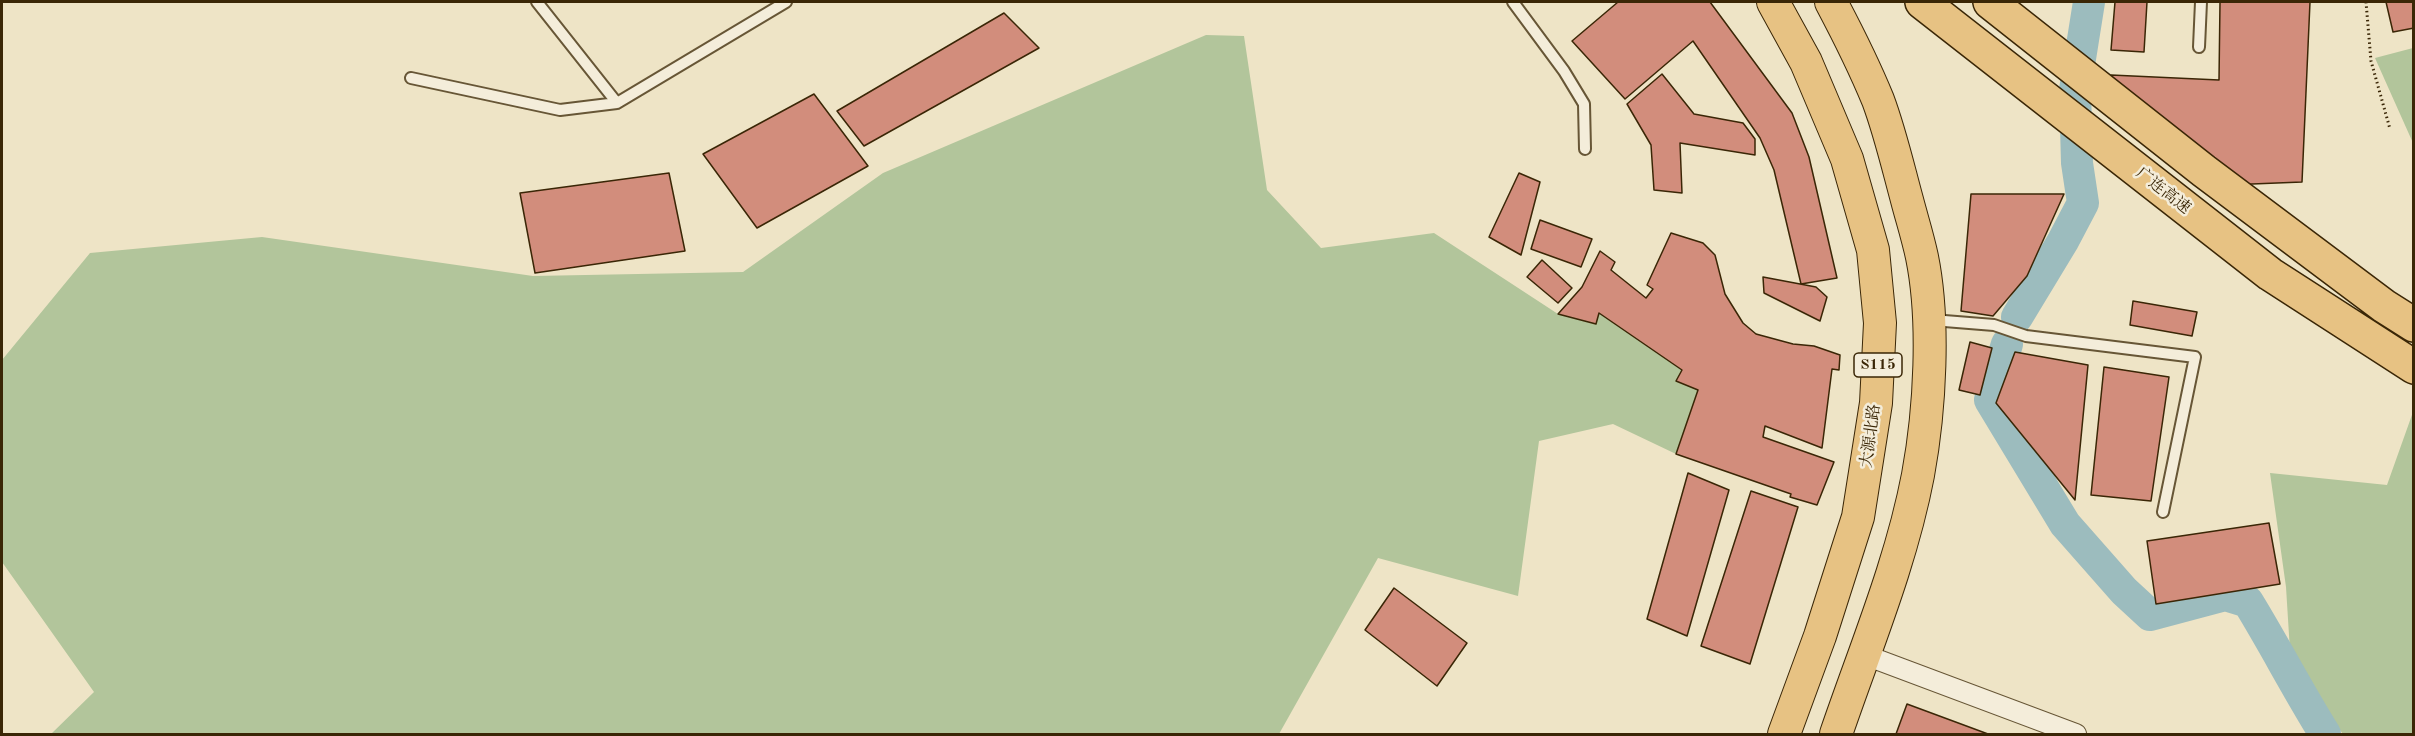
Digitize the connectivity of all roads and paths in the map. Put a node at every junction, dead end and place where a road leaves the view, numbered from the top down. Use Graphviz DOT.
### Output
graph roads {
  1 [pos="537,2"];
  2 [pos="786,2"];
  3 [pos="1513,2"];
  4 [pos="1773,2"];
  5 [pos="1831,2"];
  6 [pos="1922,2"];
  7 [pos="1990,2"];
  8 [pos="2200,2"];
  9 [pos="2366,2"];
  10 [pos="2199,47"];
  11 [pos="411,78"];
  12 [pos="617,103"];
  13 [pos="2390,129"];
  14 [pos="1585,148"];
  15 [pos="1928,320"];
  16 [pos="2414,325"];
  17 [pos="2414,367"];
  18 [pos="2163,512"];
  19 [pos="1864,655"];
  20 [pos="1784,735"];
  21 [pos="1836,735"];
  22 [pos="2076,735"];
  1 -- 12 [label="lane"];
  2 -- 12 [label="lane"];
  3 -- 14 [label="lane"];
  4 -- 20 [label="main road, 大源北路 / S115"];
  5 -- 15 [label="main road"];
  6 -- 17 [label="highway, 广连高速"];
  7 -- 16 [label="highway"];
  8 -- 10 [label="lane"];
  9 -- 13 [label="path"];
  11 -- 12 [label="lane"];
  15 -- 18 [label="lane"];
  15 -- 19 [label="main road"];
  19 -- 21 [label="main road"];
  19 -- 22 [label="street"];
}
